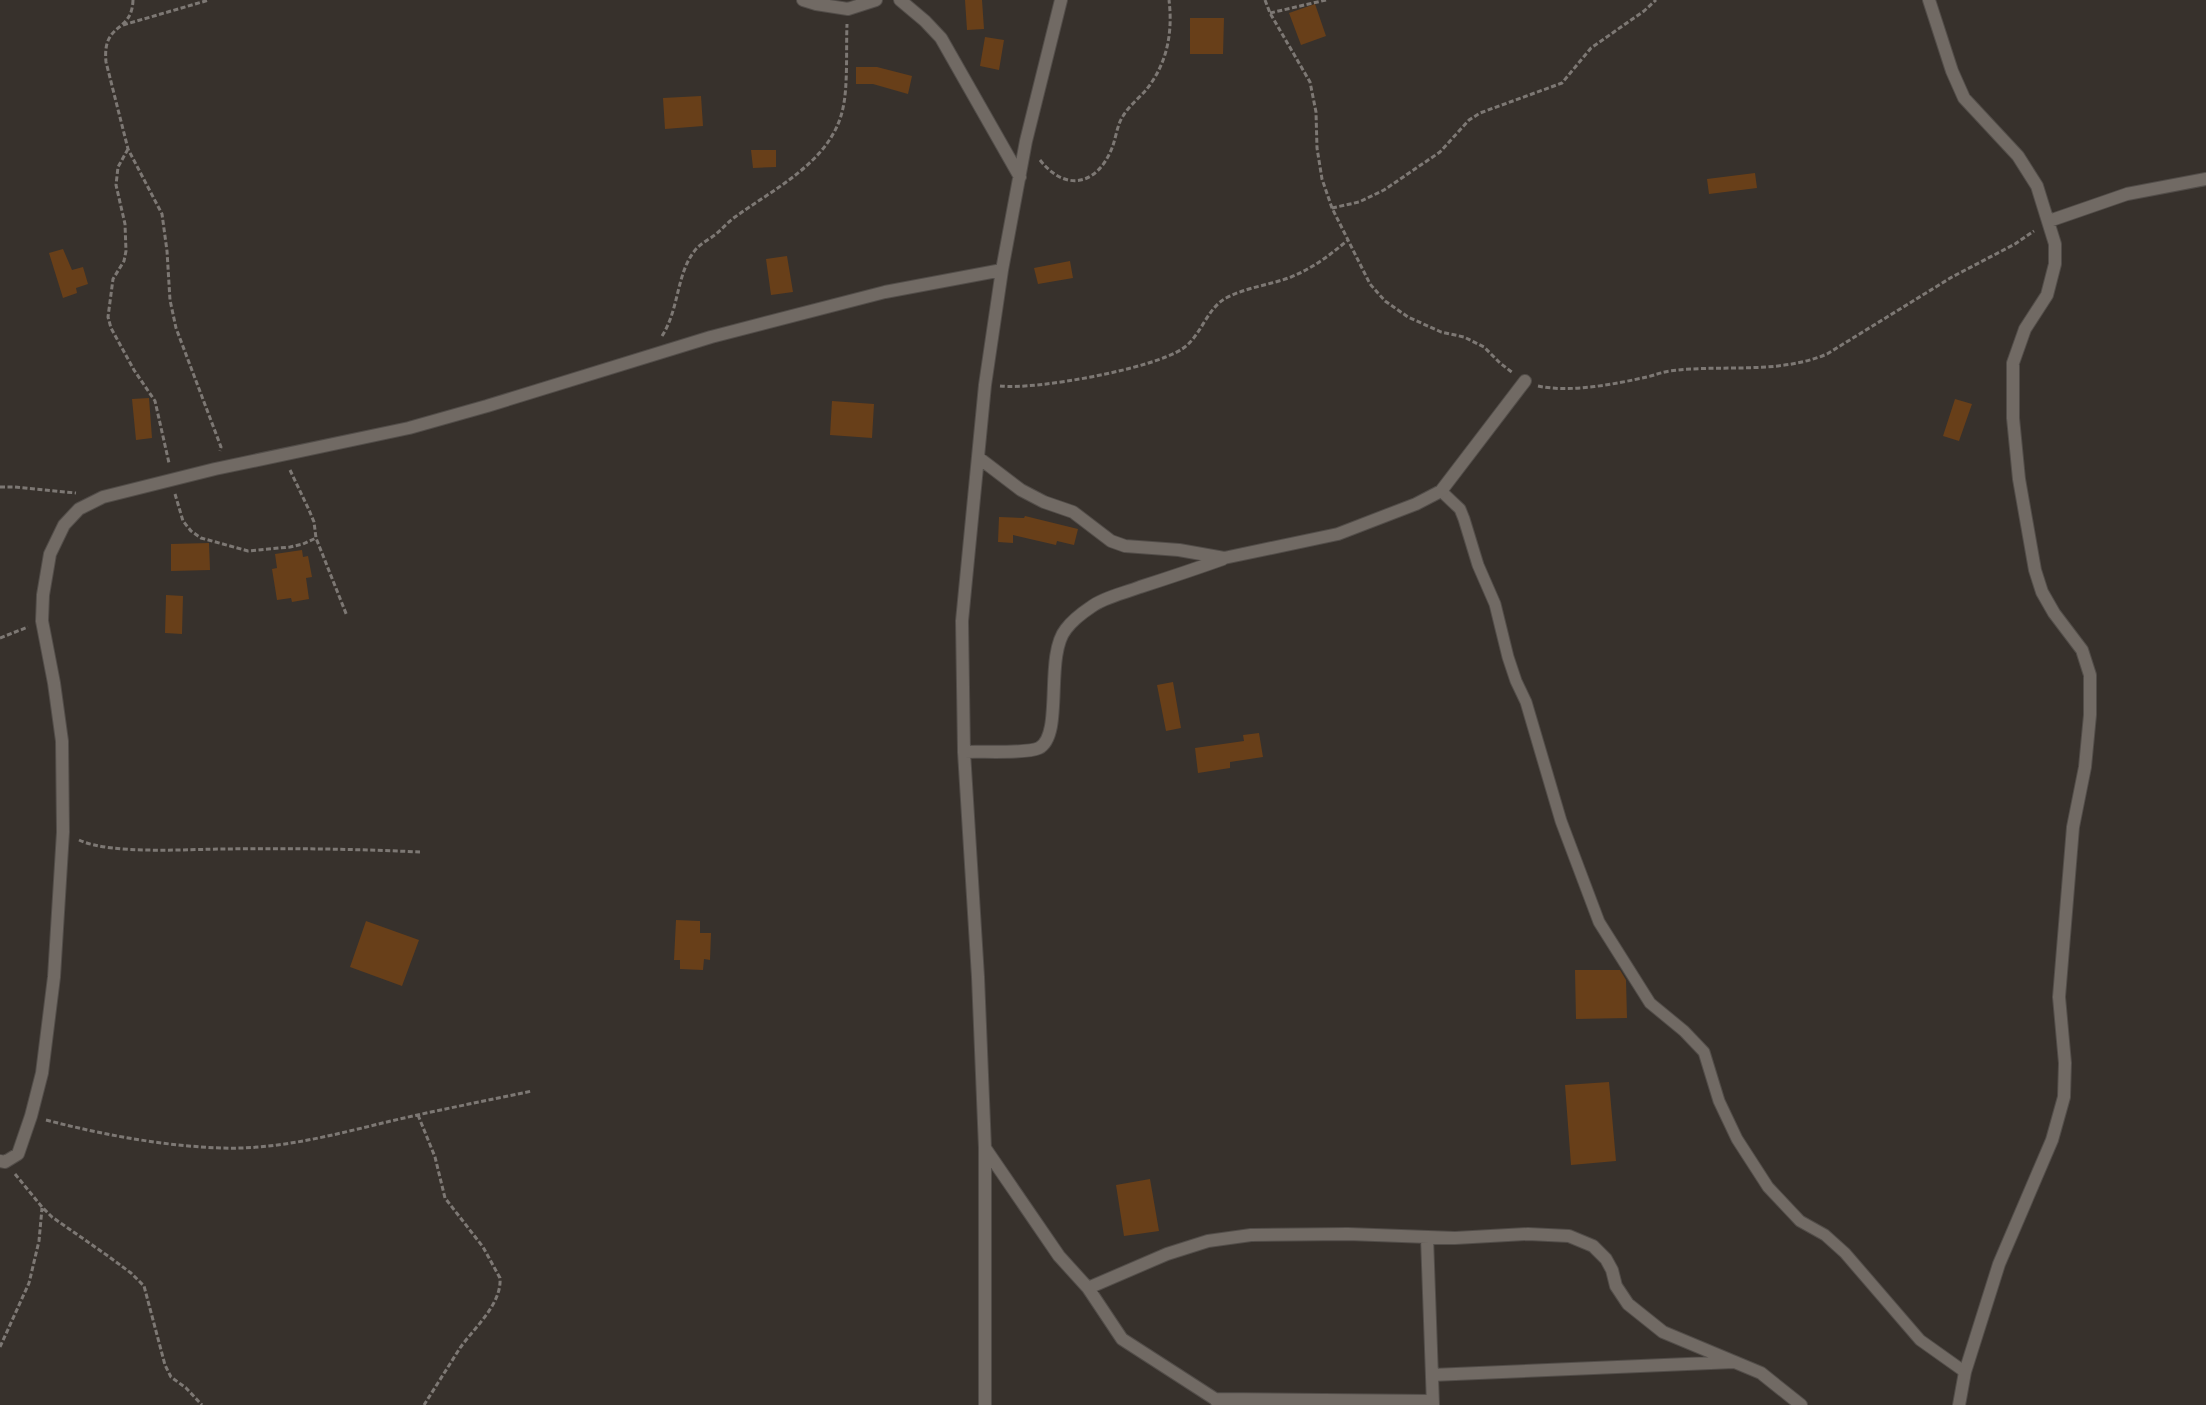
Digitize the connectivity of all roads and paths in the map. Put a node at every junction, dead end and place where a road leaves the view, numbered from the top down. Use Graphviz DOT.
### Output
graph roads {
  1 [pos="133,0"];
  2 [pos="209,0"];
  3 [pos="803,0"];
  4 [pos="876,0"];
  5 [pos="900,0"];
  6 [pos="1061,0"];
  7 [pos="1169,0"];
  8 [pos="1265,0"];
  9 [pos="1326,0"];
  10 [pos="1656,0"];
  11 [pos="1928,0"];
  12 [pos="848,9"];
  13 [pos="1270,13"];
  14 [pos="122,25"];
  15 [pos="1026,141"];
  16 [pos="128,149"];
  17 [pos="1020,177"];
  18 [pos="2206,179"];
  19 [pos="1332,208"];
  20 [pos="2049,221"];
  21 [pos="1348,240"];
  22 [pos="1002,270"];
  23 [pos="648,356"];
  24 [pos="1524,381"];
  25 [pos="985,385"];
  26 [pos="277,456"];
  27 [pos="979,458"];
  28 [pos="215,469"];
  29 [pos="172,480"];
  30 [pos="0,487"];
  31 [pos="1441,491"];
  32 [pos="104,497"];
  33 [pos="316,538"];
  34 [pos="1224,558"];
  35 [pos="347,616"];
  36 [pos="42,621"];
  37 [pos="0,638"];
  38 [pos="964,752"];
  39 [pos="63,832"];
  40 [pos="420,852"];
  41 [pos="532,1091"];
  42 [pos="418,1115"];
  43 [pos="31,1116"];
  44 [pos="985,1148"];
  45 [pos="2,1162"];
  46 [pos="42,1207"];
  47 [pos="1427,1237"];
  48 [pos="1088,1288"];
  49 [pos="0,1347"];
  50 [pos="1736,1362"];
  51 [pos="1965,1372"];
  52 [pos="1432,1375"];
  53 [pos="1217,1402"];
  54 [pos="1433,1403"];
  55 [pos="202,1405"];
  56 [pos="424,1405"];
  57 [pos="985,1405"];
  58 [pos="1802,1405"];
  59 [pos="1959,1405"];
  1 -- 14 [label="path"];
  2 -- 14 [label="path"];
  3 -- 12 [label="street"];
  4 -- 12 [label="street"];
  5 -- 17 [label="street"];
  6 -- 15 [label="street"];
  7 -- 15 [label="path"];
  8 -- 13 [label="path"];
  9 -- 13 [label="path"];
  10 -- 19 [label="path"];
  11 -- 20 [label="street"];
  12 -- 23 [label="path"];
  13 -- 19 [label="path"];
  14 -- 16 [label="path"];
  15 -- 17 [label="street"];
  16 -- 28 [label="path"];
  16 -- 29 [label="path"];
  17 -- 22 [label="street"];
  18 -- 20 [label="street"];
  19 -- 21 [label="path"];
  20 -- 24 [label="path"];
  20 -- 51 [label="street"];
  21 -- 24 [label="path"];
  21 -- 25 [label="path"];
  22 -- 23 [label="street"];
  22 -- 25 [label="street"];
  23 -- 26 [label="street"];
  24 -- 31 [label="street"];
  25 -- 27 [label="street"];
  26 -- 28 [label="street"];
  26 -- 33 [label="path"];
  27 -- 34 [label="street"];
  27 -- 38 [label="street"];
  28 -- 29 [label="street"];
  29 -- 32 [label="street"];
  29 -- 33 [label="path"];
  30 -- 32 [label="path"];
  31 -- 34 [label="street"];
  31 -- 51 [label="lane"];
  32 -- 36 [label="street"];
  33 -- 35 [label="path"];
  34 -- 38 [label="street"];
  36 -- 37 [label="path"];
  36 -- 39 [label="street"];
  38 -- 44 [label="street"];
  39 -- 40 [label="path"];
  39 -- 43 [label="street"];
  41 -- 42 [label="path"];
  42 -- 43 [label="path"];
  42 -- 56 [label="path"];
  43 -- 45 [label="street"];
  44 -- 48 [label="street"];
  44 -- 57 [label="street"];
  45 -- 46 [label="path"];
  46 -- 49 [label="path"];
  46 -- 55 [label="path"];
  47 -- 48 [label="street"];
  47 -- 50 [label="street"];
  47 -- 52 [label="street"];
  48 -- 53 [label="street"];
  50 -- 52 [label="street"];
  50 -- 58 [label="street"];
  51 -- 59 [label="street"];
  52 -- 54 [label="street"];
  53 -- 54 [label="street"];
}
